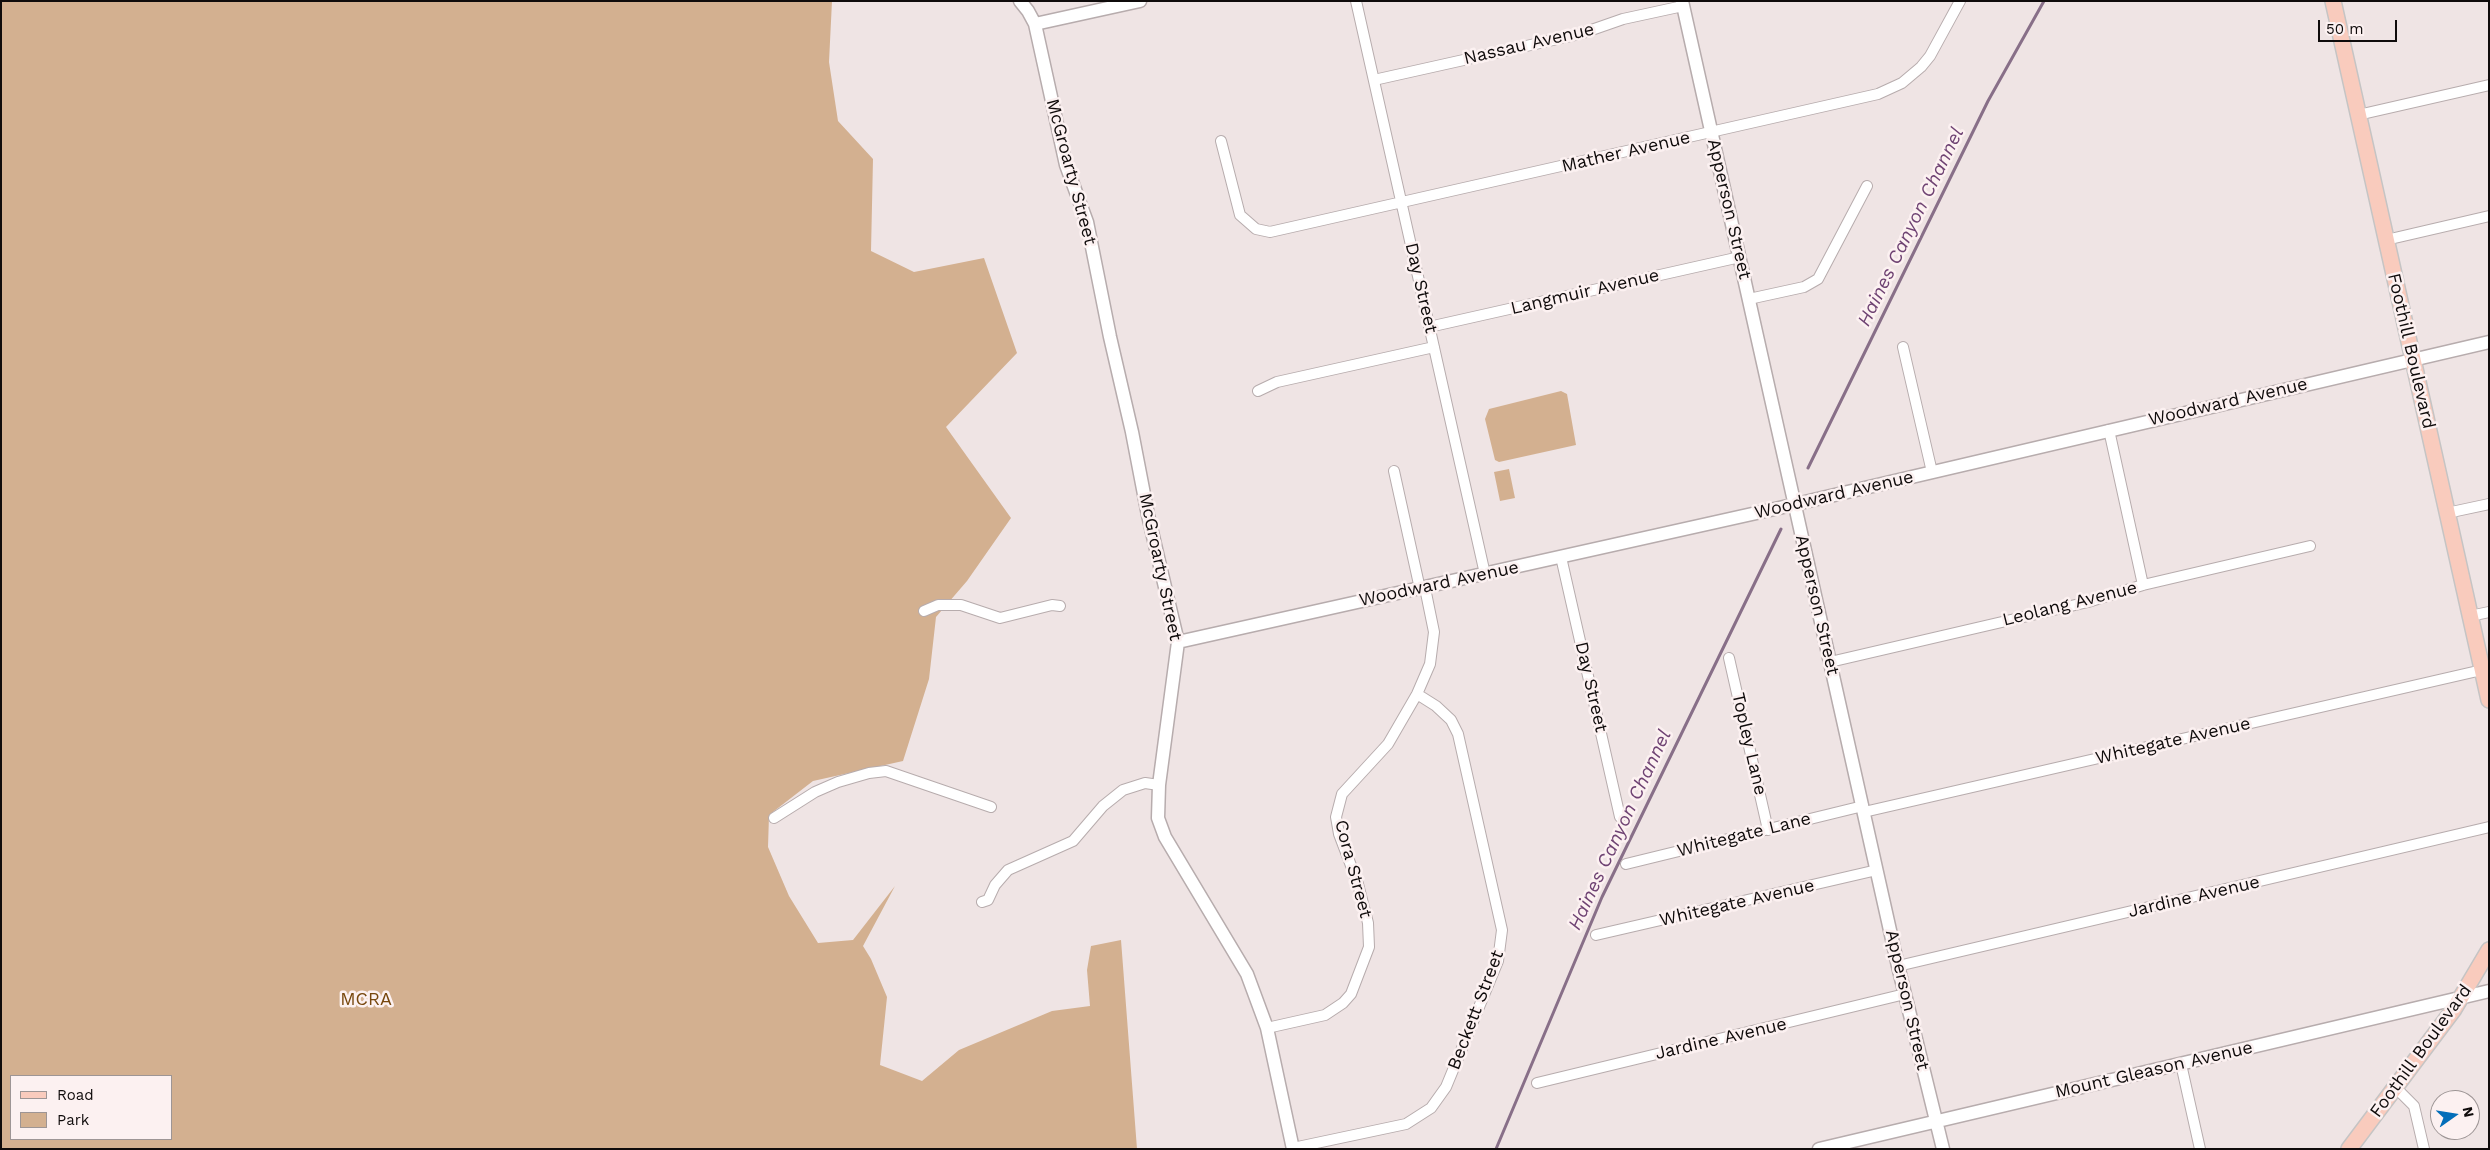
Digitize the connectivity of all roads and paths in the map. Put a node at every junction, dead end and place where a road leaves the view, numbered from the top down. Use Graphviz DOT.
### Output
graph roads {
  1 [pos="1020,1"];
  2 [pos="1140,1"];
  3 [pos="1356,1"];
  4 [pos="1960,1"];
  5 [pos="2333,1"];
  6 [pos="1683,3"];
  7 [pos="1035,24"];
  8 [pos="1374,80"];
  9 [pos="2489,85"];
  10 [pos="2358,115"];
  11 [pos="1712,132"];
  12 [pos="1222,141"];
  13 [pos="1866,186"];
  14 [pos="1401,202"];
  15 [pos="2489,216"];
  16 [pos="2386,240"];
  17 [pos="1740,257"];
  18 [pos="1750,299"];
  19 [pos="1430,327"];
  20 [pos="2489,342"];
  21 [pos="1434,347"];
  22 [pos="1903,347"];
  23 [pos="2412,359"];
  24 [pos="1258,391"];
  25 [pos="2109,430"];
  26 [pos="1394,471"];
  27 [pos="1932,472"];
  28 [pos="1795,504"];
  29 [pos="2489,504"];
  30 [pos="2447,514"];
  31 [pos="2310,546"];
  32 [pos="1561,557"];
  33 [pos="1485,574"];
  34 [pos="2142,585"];
  35 [pos="1423,588"];
  36 [pos="1060,606"];
  37 [pos="924,611"];
  38 [pos="2489,612"];
  39 [pos="2470,616"];
  40 [pos="1178,642"];
  41 [pos="1729,658"];
  42 [pos="1830,662"];
  43 [pos="2482,670"];
  44 [pos="1417,694"];
  45 [pos="2489,700"];
  46 [pos="1159,785"];
  47 [pos="991,807"];
  48 [pos="1864,809"];
  49 [pos="1620,817"];
  50 [pos="774,818"];
  51 [pos="2489,827"];
  52 [pos="1768,830"];
  53 [pos="1626,864"];
  54 [pos="1877,870"];
  55 [pos="982,902"];
  56 [pos="1596,935"];
  57 [pos="2489,950"];
  58 [pos="1898,966"];
  59 [pos="2489,991"];
  60 [pos="1905,994"];
  61 [pos="2462,997"];
  62 [pos="1267,1028"];
  63 [pos="2181,1064"];
  64 [pos="1537,1083"];
  65 [pos="2396,1088"];
  66 [pos="1937,1122"];
  67 [pos="1293,1149"];
  68 [pos="1819,1149"];
  69 [pos="1942,1149"];
  70 [pos="2200,1149"];
  71 [pos="2349,1149"];
  72 [pos="2424,1149"];
  1 -- 7 [label="street, McGroarty Street"];
  2 -- 7 [label="street"];
  3 -- 8 [label="street, Day Street"];
  4 -- 11 [label="street, Mather Avenue"];
  5 -- 10 [label="main road, Foothill Boulevard"];
  6 -- 8 [label="street, Nassau Avenue"];
  6 -- 11 [label="street, Apperson Street"];
  7 -- 40 [label="street, McGroarty Street"];
  8 -- 14 [label="street, Day Street"];
  9 -- 10 [label="street"];
  10 -- 16 [label="main road, Foothill Boulevard"];
  11 -- 14 [label="street, Mather Avenue"];
  11 -- 17 [label="street, Apperson Street"];
  12 -- 14 [label="street, Mather Avenue"];
  13 -- 18 [label="street"];
  14 -- 19 [label="street, Day Street"];
  15 -- 16 [label="street"];
  16 -- 23 [label="main road, Foothill Boulevard"];
  17 -- 18 [label="street, Apperson Street"];
  17 -- 19 [label="street, Langmuir Avenue"];
  18 -- 28 [label="street, Apperson Street"];
  19 -- 21 [label="street, Day Street"];
  20 -- 23 [label="street, Woodward Avenue"];
  21 -- 24 [label="street"];
  21 -- 33 [label="street, Day Street"];
  22 -- 27 [label="street"];
  23 -- 25 [label="street, Woodward Avenue"];
  23 -- 30 [label="main road, Foothill Boulevard"];
  25 -- 27 [label="street, Woodward Avenue"];
  25 -- 34 [label="street"];
  26 -- 35 [label="street, Cora Street"];
  27 -- 28 [label="street, Woodward Avenue"];
  28 -- 32 [label="street, Woodward Avenue"];
  28 -- 42 [label="street, Apperson Street"];
  29 -- 30 [label="street"];
  30 -- 39 [label="main road, Foothill Boulevard"];
  31 -- 34 [label="street, Leolang Avenue"];
  32 -- 33 [label="street, Woodward Avenue"];
  32 -- 49 [label="street, Day Street"];
  33 -- 35 [label="street, Woodward Avenue"];
  34 -- 42 [label="street, Leolang Avenue"];
  35 -- 40 [label="street, Woodward Avenue"];
  35 -- 44 [label="street, Cora Street"];
  36 -- 37 [label="street"];
  38 -- 39 [label="street"];
  39 -- 43 [label="main road, Foothill Boulevard"];
  40 -- 46 [label="street, McGroarty Street"];
  41 -- 52 [label="street, Topley Lane"];
  42 -- 48 [label="street, Apperson Street"];
  43 -- 45 [label="main road, Foothill Boulevard"];
  43 -- 48 [label="street, Whitegate Avenue"];
  44 -- 62 [label="street, Cora Street"];
  44 -- 67 [label="street, Beckett Street"];
  46 -- 55 [label="street"];
  46 -- 62 [label="street, McGroarty Street"];
  47 -- 50 [label="street"];
  48 -- 52 [label="street, Whitegate Lane"];
  48 -- 54 [label="street, Apperson Street"];
  51 -- 58 [label="street, Jardine Avenue"];
  52 -- 53 [label="street, Whitegate Lane"];
  54 -- 56 [label="street, Whitegate Avenue"];
  54 -- 58 [label="street, Apperson Street"];
  57 -- 61 [label="main road, Foothill Boulevard"];
  58 -- 60 [label="street, Apperson Street"];
  59 -- 61 [label="street, Mount Gleason Avenue"];
  60 -- 64 [label="street, Jardine Avenue"];
  60 -- 66 [label="street, Apperson Street"];
  61 -- 63 [label="street, Mount Gleason Avenue"];
  61 -- 65 [label="main road, Foothill Boulevard"];
  62 -- 67 [label="street, McGroarty Street"];
  63 -- 66 [label="street, Mount Gleason Avenue"];
  63 -- 70 [label="street"];
  65 -- 71 [label="main road, Foothill Boulevard"];
  65 -- 72 [label="street"];
  66 -- 68 [label="street, Mount Gleason Avenue"];
  66 -- 69 [label="street, Apperson Street"];
}
